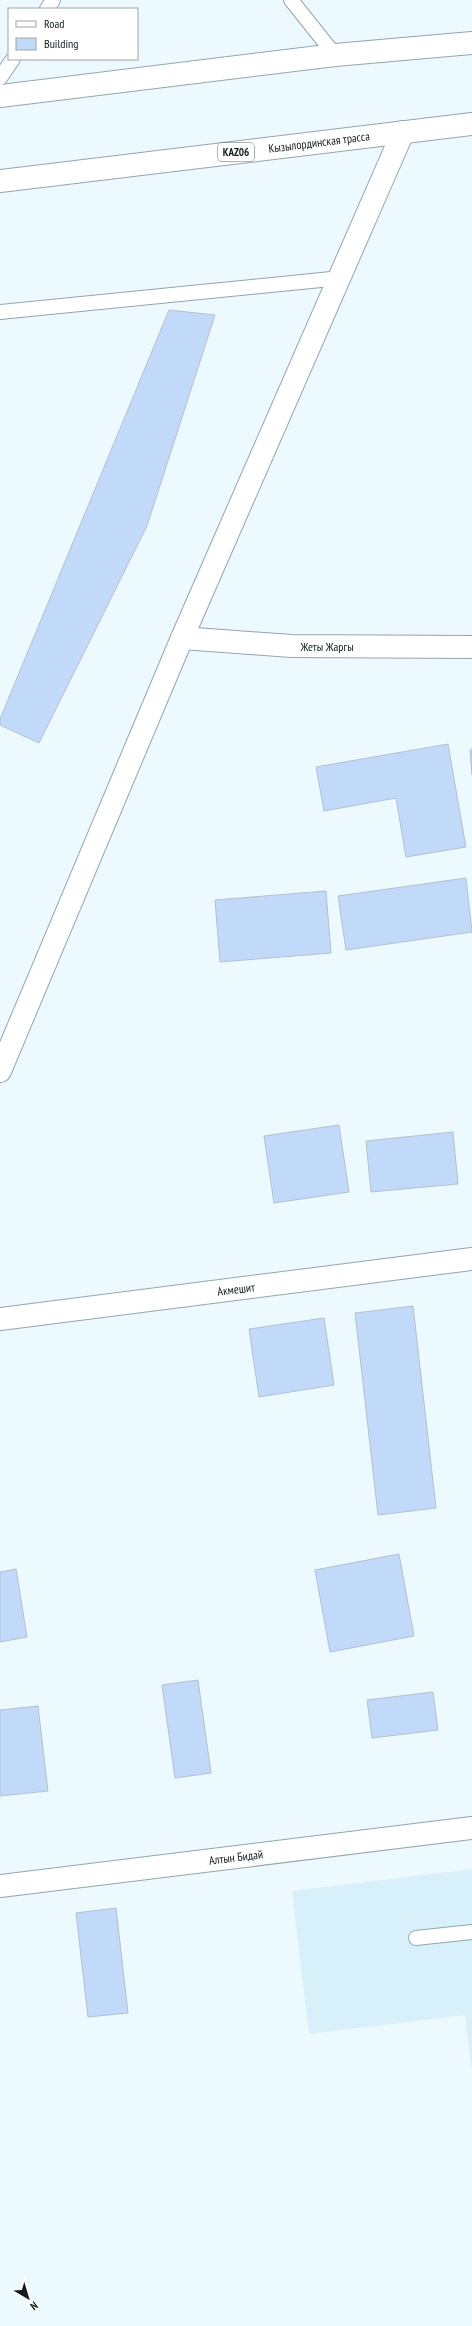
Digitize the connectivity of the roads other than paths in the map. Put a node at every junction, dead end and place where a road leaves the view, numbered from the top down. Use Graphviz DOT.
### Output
graph roads {
  1 [pos="291,0"];
  2 [pos="472,43"];
  3 [pos="335,55"];
  4 [pos="12,60"];
  5 [pos="0,78"];
  6 [pos="0,96"];
  7 [pos="472,124"];
  8 [pos="403,132"];
  9 [pos="0,181"];
  10 [pos="341,278"];
  11 [pos="0,312"];
  12 [pos="182,638"];
  13 [pos="472,647"];
  14 [pos="0,1071"];
  15 [pos="472,1259"];
  16 [pos="0,1318"];
  17 [pos="472,1828"];
  18 [pos="0,1886"];
  19 [pos="472,1932"];
  20 [pos="416,1938"];
  1 -- 3 [label="lane"];
  2 -- 3 [label="main road"];
  3 -- 6 [label="main road"];
  4 -- 5 [label="lane"];
  7 -- 8 [label="main road, Кызылординская трасса / KАZ06"];
  8 -- 9 [label="main road, Кызылординская трасса / KАZ06"];
  8 -- 10 [label="main road"];
  10 -- 11 [label="lane"];
  10 -- 12 [label="main road"];
  12 -- 13 [label="main road, Жеты Жаргы"];
  12 -- 14 [label="main road"];
  15 -- 16 [label="main road, Акмешит"];
  17 -- 18 [label="main road, Алтын Бидай"];
  19 -- 20 [label="lane"];
}
